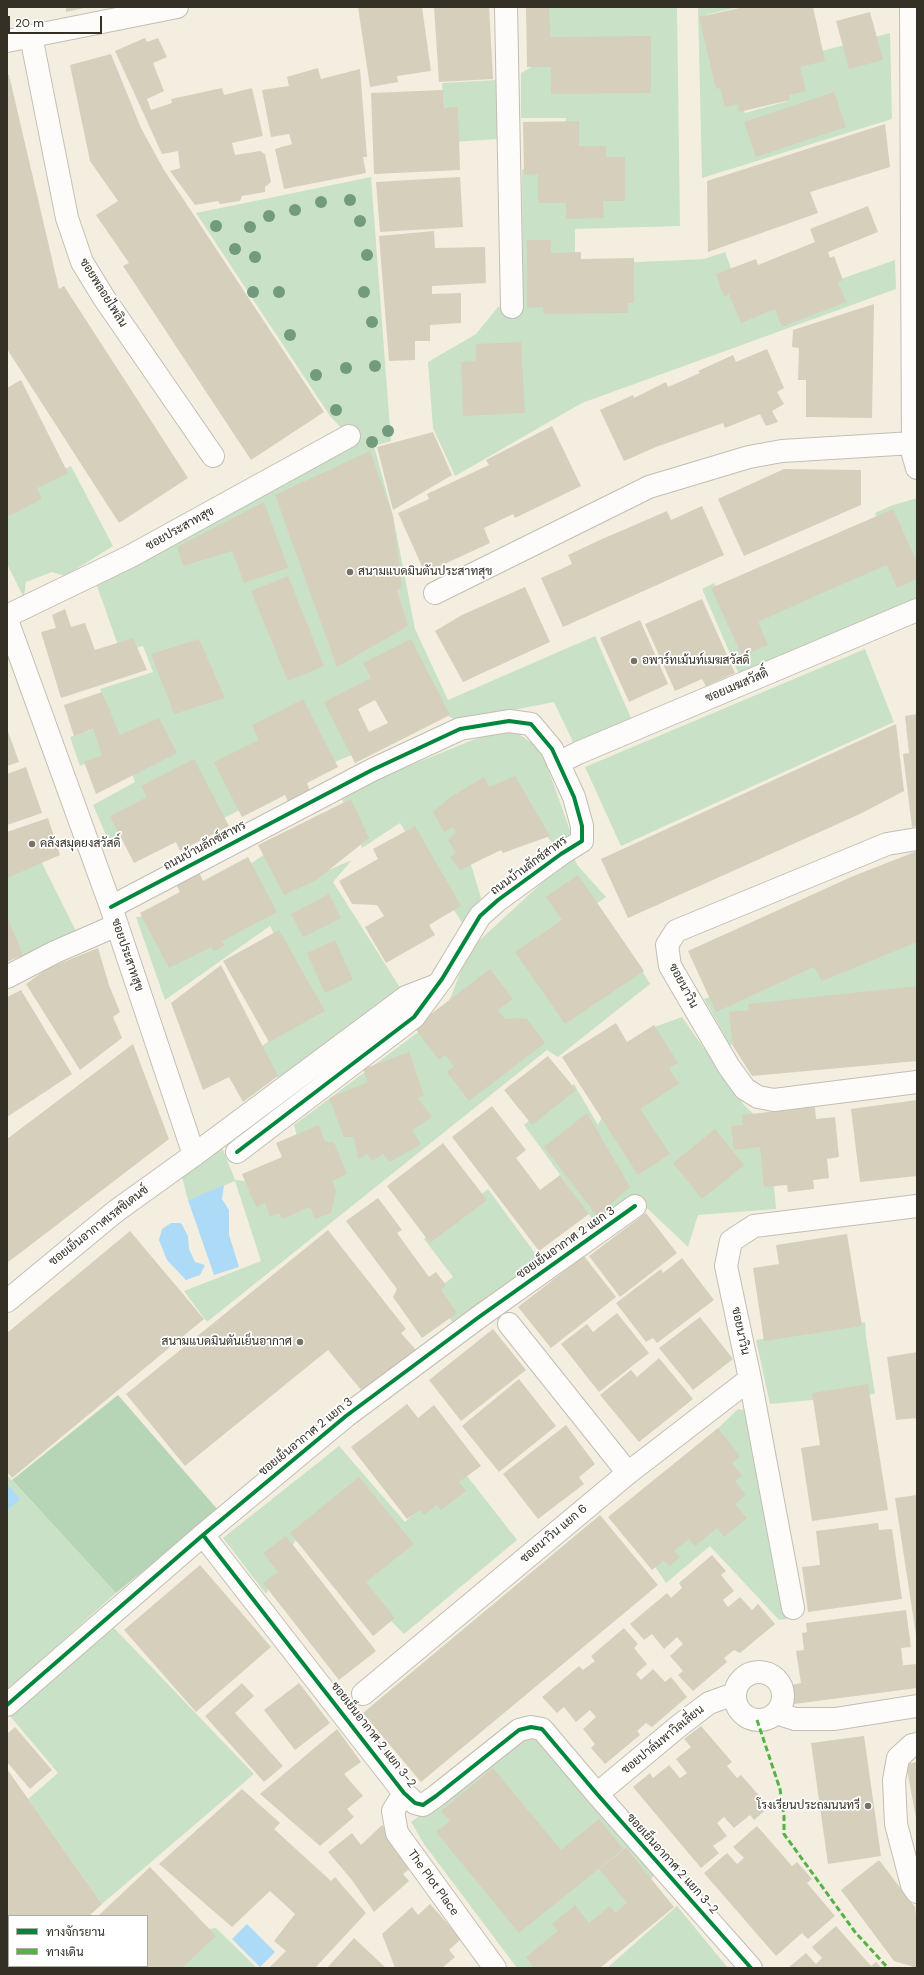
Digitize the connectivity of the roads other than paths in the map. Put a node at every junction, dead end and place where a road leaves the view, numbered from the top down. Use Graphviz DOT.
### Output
graph roads {
  1 [pos="177,7"];
  2 [pos="506,7"];
  3 [pos="910,7"];
  4 [pos="31,36"];
  5 [pos="7,41"];
  6 [pos="914,169"];
  7 [pos="512,307"];
  8 [pos="349,436"];
  9 [pos="913,443"];
  10 [pos="213,456"];
  11 [pos="917,468"];
  12 [pos="435,593"];
  13 [pos="917,610"];
  14 [pos="7,616"];
  15 [pos="7,620"];
  16 [pos="558,763"];
  17 [pos="917,839"];
  18 [pos="114,916"];
  19 [pos="7,977"];
  20 [pos="438,985"];
  21 [pos="917,1082"];
  22 [pos="237,1152"];
  23 [pos="194,1155"];
  24 [pos="635,1206"];
  25 [pos="917,1206"];
  26 [pos="7,1300"];
  27 [pos="509,1324"];
  28 [pos="750,1379"];
  29 [pos="628,1473"];
  30 [pos="203,1535"];
  31 [pos="793,1608"];
  32 [pos="363,1694"];
  33 [pos="734,1694"];
  34 [pos="7,1705"];
  35 [pos="917,1706"];
  36 [pos="776,1713"];
  37 [pos="917,1744"];
  38 [pos="404,1793"];
  39 [pos="597,1794"];
  40 [pos="917,1892"];
  41 [pos="495,1968"];
  42 [pos="751,1968"];
  1 -- 4 [label="street"];
  2 -- 7 [label="street"];
  3 -- 6 [label="street"];
  4 -- 5 [label="street"];
  4 -- 10 [label="street, ซอยพลอยไพลิน"];
  6 -- 9 [label="street"];
  8 -- 14 [label="street, ซอยประสาทสุข"];
  9 -- 11 [label="street"];
  9 -- 12 [label="street"];
  13 -- 16 [label="street, ซอยเมฆสวัสดิ์"];
  15 -- 18 [label="street, ซอยประสาทสุข"];
  16 -- 18 [label="street, ถนนบ้านลักซ์สาทร"];
  16 -- 20 [label="street, ถนนบ้านลักซ์สาทร"];
  17 -- 21 [label="street, ซอยนาวิน"];
  18 -- 19 [label="street, ถนนบ้านลักซ์สาทร"];
  18 -- 23 [label="street, ซอยประสาทสุข"];
  20 -- 22 [label="street, ถนนบ้านลักซ์สาทร"];
  20 -- 23 [label="street, ซอยเย็นอากาศเรสซิเดนซ์"];
  23 -- 26 [label="street, ซอยเย็นอากาศเรสซิเดนซ์"];
  24 -- 30 [label="street, ซอยเย็นอากาศ 2 แยก 3"];
  25 -- 28 [label="street, ซอยนาวิน"];
  27 -- 29 [label="street"];
  28 -- 29 [label="street, ซอยนาวิน แยก 6"];
  28 -- 31 [label="street, ซอยนาวิน"];
  29 -- 32 [label="street, ซอยนาวิน แยก 6"];
  30 -- 34 [label="street, ซอยเย็นอากาศ 2 แยก 3"];
  30 -- 38 [label="street, ซอยเย็นอากาศ 2 แยก 3-2"];
  33 -- 36 [label="street"];
  33 -- 36 [label="street"];
  33 -- 39 [label="street, ซอยปาล์มพาวิลเลี่ยน"];
  35 -- 36 [label="street"];
  37 -- 40 [label="street"];
  38 -- 39 [label="street, ซอยเย็นอากาศ 2 แยก 3-2"];
  38 -- 41 [label="street, The Plot Place"];
  39 -- 42 [label="street, ซอยเย็นอากาศ 2 แยก 3-2"];
}
